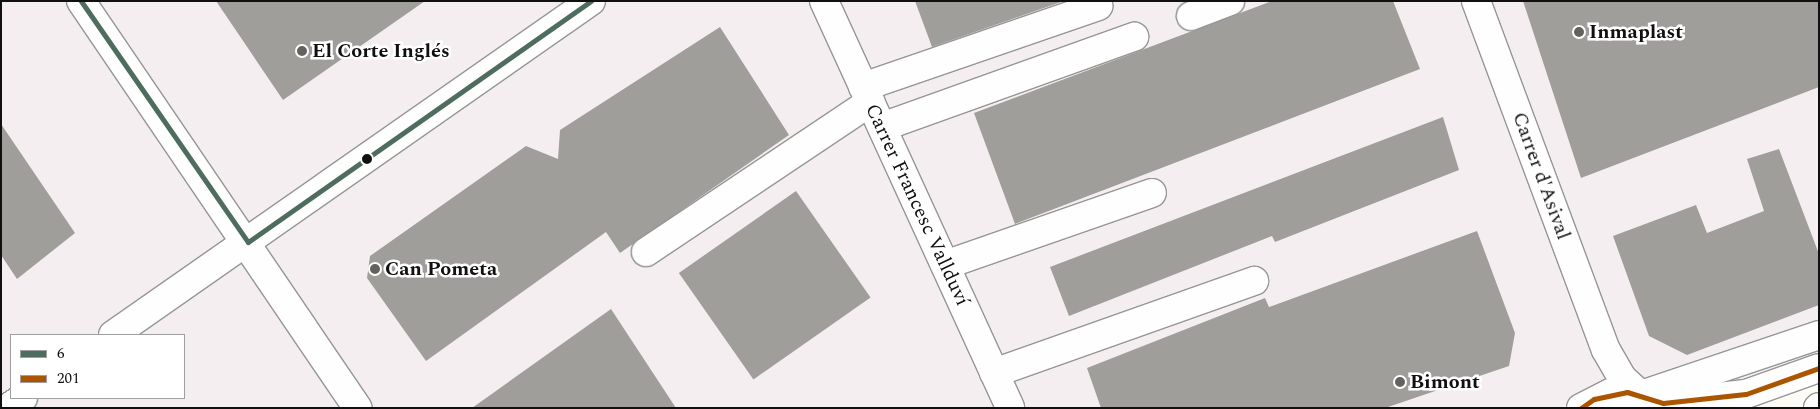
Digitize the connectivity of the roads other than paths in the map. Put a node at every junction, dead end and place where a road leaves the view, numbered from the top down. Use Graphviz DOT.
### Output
graph roads {
  1 [pos="81,1"];
  2 [pos="591,1"];
  3 [pos="824,1"];
  4 [pos="1230,1"];
  5 [pos="1476,1"];
  6 [pos="1098,6"];
  7 [pos="1191,16"];
  8 [pos="1134,37"];
  9 [pos="867,95"];
  10 [pos="882,127"];
  11 [pos="1152,193"];
  12 [pos="248,242"];
  13 [pos="646,252"];
  14 [pos="945,266"];
  15 [pos="1254,281"];
  16 [pos="114,334"];
  17 [pos="1819,334"];
  18 [pos="1606,350"];
  19 [pos="1819,368"];
  20 [pos="994,373"];
  21 [pos="22,399"];
  22 [pos="1657,402"];
  23 [pos="8,408"];
  24 [pos="358,408"];
  25 [pos="1010,408"];
  26 [pos="1581,408"];
  1 -- 12 [label="street"];
  2 -- 12 [label="street"];
  3 -- 9 [label="street, Carrer Francesc Vallduví"];
  4 -- 7 [label="street"];
  5 -- 18 [label="street, Carrer d'Asival"];
  6 -- 9 [label="street"];
  8 -- 10 [label="street"];
  9 -- 10 [label="street, Carrer Francesc Vallduví"];
  9 -- 13 [label="street"];
  10 -- 14 [label="street, Carrer Francesc Vallduví"];
  11 -- 14 [label="street"];
  12 -- 16 [label="street"];
  12 -- 24 [label="street"];
  14 -- 20 [label="street, Carrer Francesc Vallduví"];
  15 -- 20 [label="street"];
  17 -- 22 [label="street"];
  18 -- 22 [label="street"];
  18 -- 26 [label="street"];
  19 -- 22 [label="street"];
  20 -- 25 [label="street, Carrer Francesc Vallduví"];
  21 -- 23 [label="street"];
  22 -- 26 [label="street"];
}
